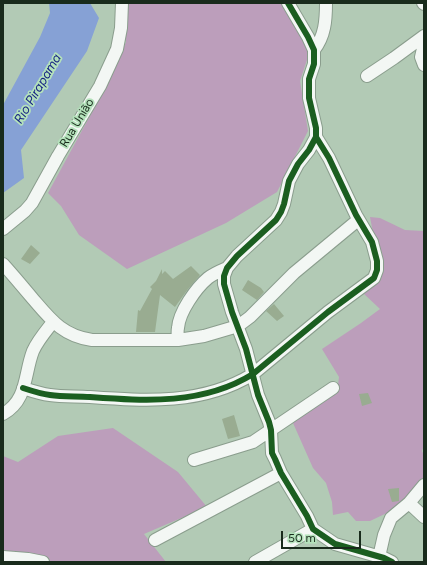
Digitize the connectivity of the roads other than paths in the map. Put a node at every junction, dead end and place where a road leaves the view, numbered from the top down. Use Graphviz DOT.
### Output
graph roads {
  1 [pos="122,3"];
  2 [pos="288,3"];
  3 [pos="326,3"];
  4 [pos="424,36"];
  5 [pos="424,47"];
  6 [pos="314,50"];
  7 [pos="424,65"];
  8 [pos="367,76"];
  9 [pos="316,137"];
  10 [pos="358,220"];
  11 [pos="3,229"];
  12 [pos="3,264"];
  13 [pos="227,268"];
  14 [pos="52,322"];
  15 [pos="238,326"];
  16 [pos="178,340"];
  17 [pos="253,374"];
  18 [pos="23,388"];
  19 [pos="333,388"];
  20 [pos="3,414"];
  21 [pos="271,430"];
  22 [pos="194,460"];
  23 [pos="281,473"];
  24 [pos="424,485"];
  25 [pos="409,503"];
  26 [pos="424,517"];
  27 [pos="313,528"];
  28 [pos="155,540"];
  29 [pos="3,557"];
  30 [pos="379,557"];
  31 [pos="43,562"];
  32 [pos="255,562"];
  33 [pos="392,562"];
  1 -- 11 [label="street, Rua União"];
  2 -- 6 [label="street"];
  3 -- 6 [label="street"];
  4 -- 8 [label="street"];
  5 -- 7 [label="street"];
  6 -- 9 [label="street"];
  9 -- 10 [label="street"];
  9 -- 13 [label="street"];
  10 -- 15 [label="street"];
  10 -- 17 [label="street"];
  12 -- 14 [label="street"];
  13 -- 15 [label="street"];
  13 -- 16 [label="street"];
  14 -- 16 [label="street"];
  14 -- 18 [label="street"];
  15 -- 16 [label="street"];
  15 -- 17 [label="street"];
  17 -- 18 [label="street"];
  17 -- 21 [label="street"];
  18 -- 20 [label="street"];
  19 -- 21 [label="street"];
  21 -- 22 [label="street"];
  21 -- 23 [label="street"];
  23 -- 27 [label="street"];
  23 -- 28 [label="street"];
  24 -- 25 [label="street"];
  25 -- 26 [label="street"];
  25 -- 30 [label="street"];
  27 -- 30 [label="street"];
  27 -- 32 [label="street"];
  29 -- 31 [label="street"];
  30 -- 33 [label="street"];
}
